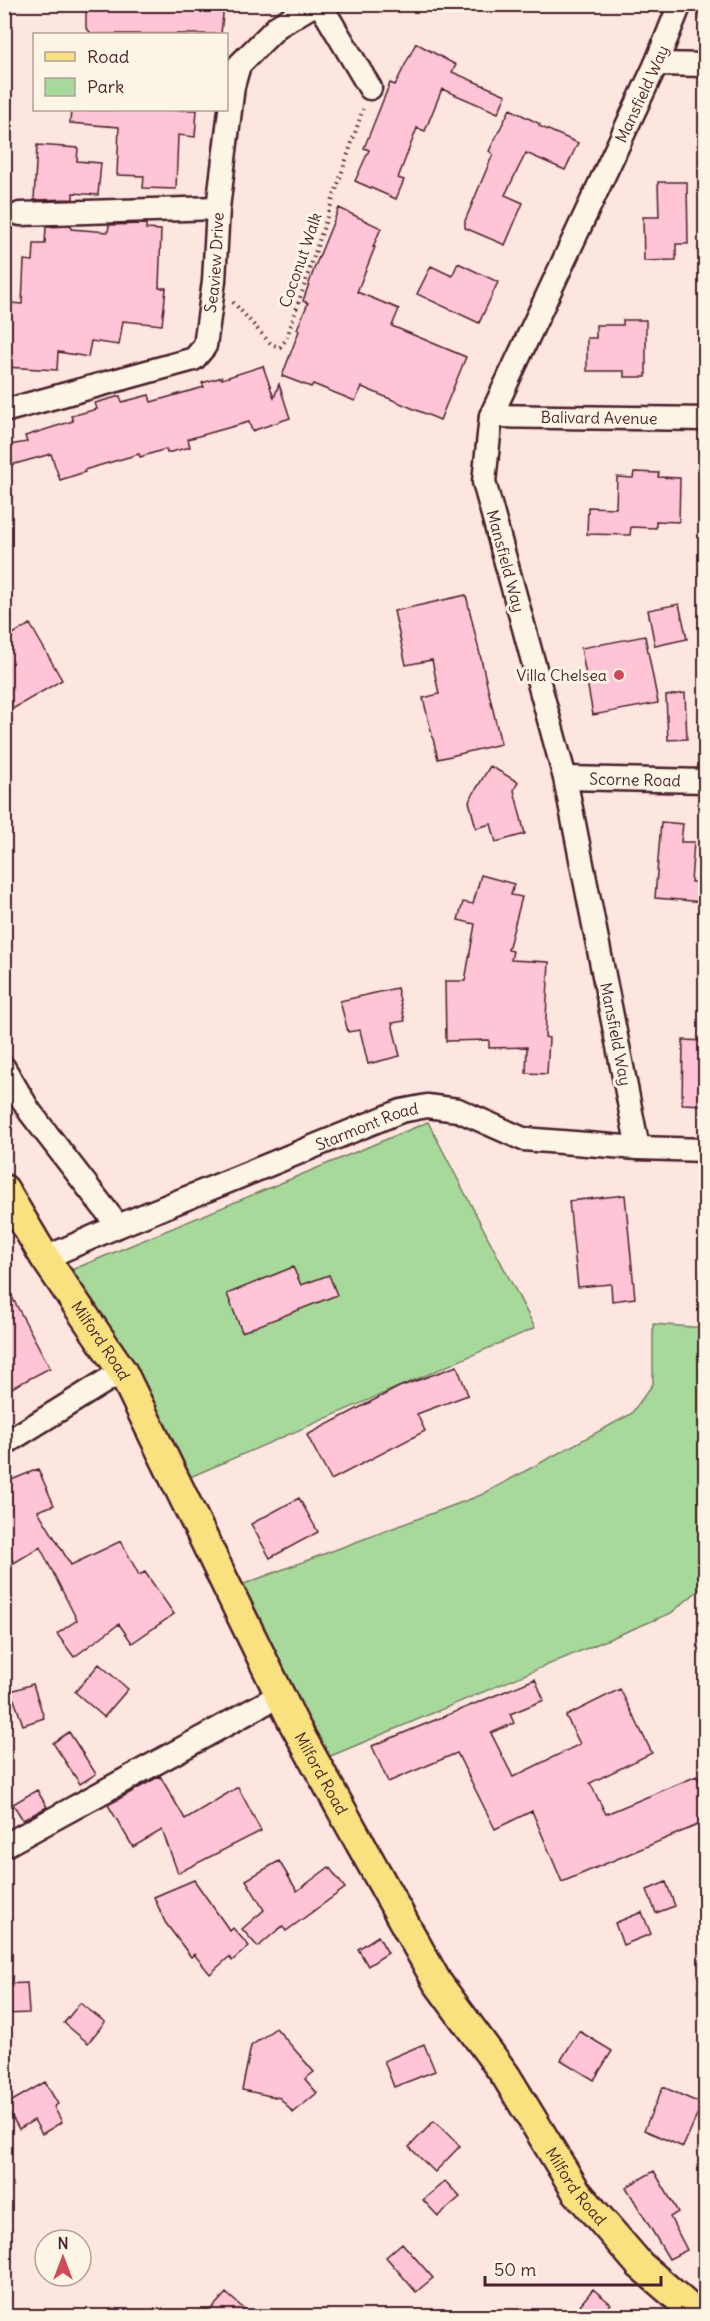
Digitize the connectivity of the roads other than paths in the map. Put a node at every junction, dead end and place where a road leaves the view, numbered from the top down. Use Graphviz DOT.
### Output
graph roads {
  1 [pos="315,4"];
  2 [pos="320,4"];
  3 [pos="681,4"];
  4 [pos="233,64"];
  5 [pos="656,64"];
  6 [pos="705,65"];
  7 [pos="370,88"];
  8 [pos="218,208"];
  9 [pos="20,214"];
  10 [pos="4,411"];
  11 [pos="491,416"];
  12 [pos="705,419"];
  13 [pos="565,778"];
  14 [pos="705,781"];
  15 [pos="4,1068"];
  16 [pos="638,1148"];
  17 [pos="705,1150"];
  18 [pos="4,1189"];
  19 [pos="118,1226"];
  20 [pos="45,1258"];
  21 [pos="122,1371"];
  22 [pos="4,1444"];
  23 [pos="280,1695"];
  24 [pos="4,1846"];
  25 [pos="699,2316"];
  1 -- 4 [label="street, Seaview Drive"];
  2 -- 7 [label="street"];
  3 -- 5 [label="street, Mansfield Way"];
  4 -- 8 [label="street, Seaview Drive"];
  5 -- 6 [label="street"];
  5 -- 11 [label="street, Mansfield Way"];
  8 -- 9 [label="street"];
  8 -- 10 [label="street, Seaview Drive"];
  11 -- 12 [label="street, Balivard Avenue"];
  11 -- 13 [label="street, Mansfield Way"];
  13 -- 14 [label="street, Scorne Road"];
  13 -- 16 [label="street, Mansfield Way"];
  15 -- 19 [label="street"];
  16 -- 17 [label="street, Starmont Road"];
  16 -- 19 [label="street, Starmont Road"];
  18 -- 20 [label="main road, Milford Road"];
  19 -- 20 [label="street, Starmont Road"];
  20 -- 21 [label="main road, Milford Road"];
  21 -- 22 [label="street"];
  21 -- 23 [label="main road, Milford Road"];
  23 -- 24 [label="street"];
  23 -- 25 [label="main road, Milford Road"];
}
